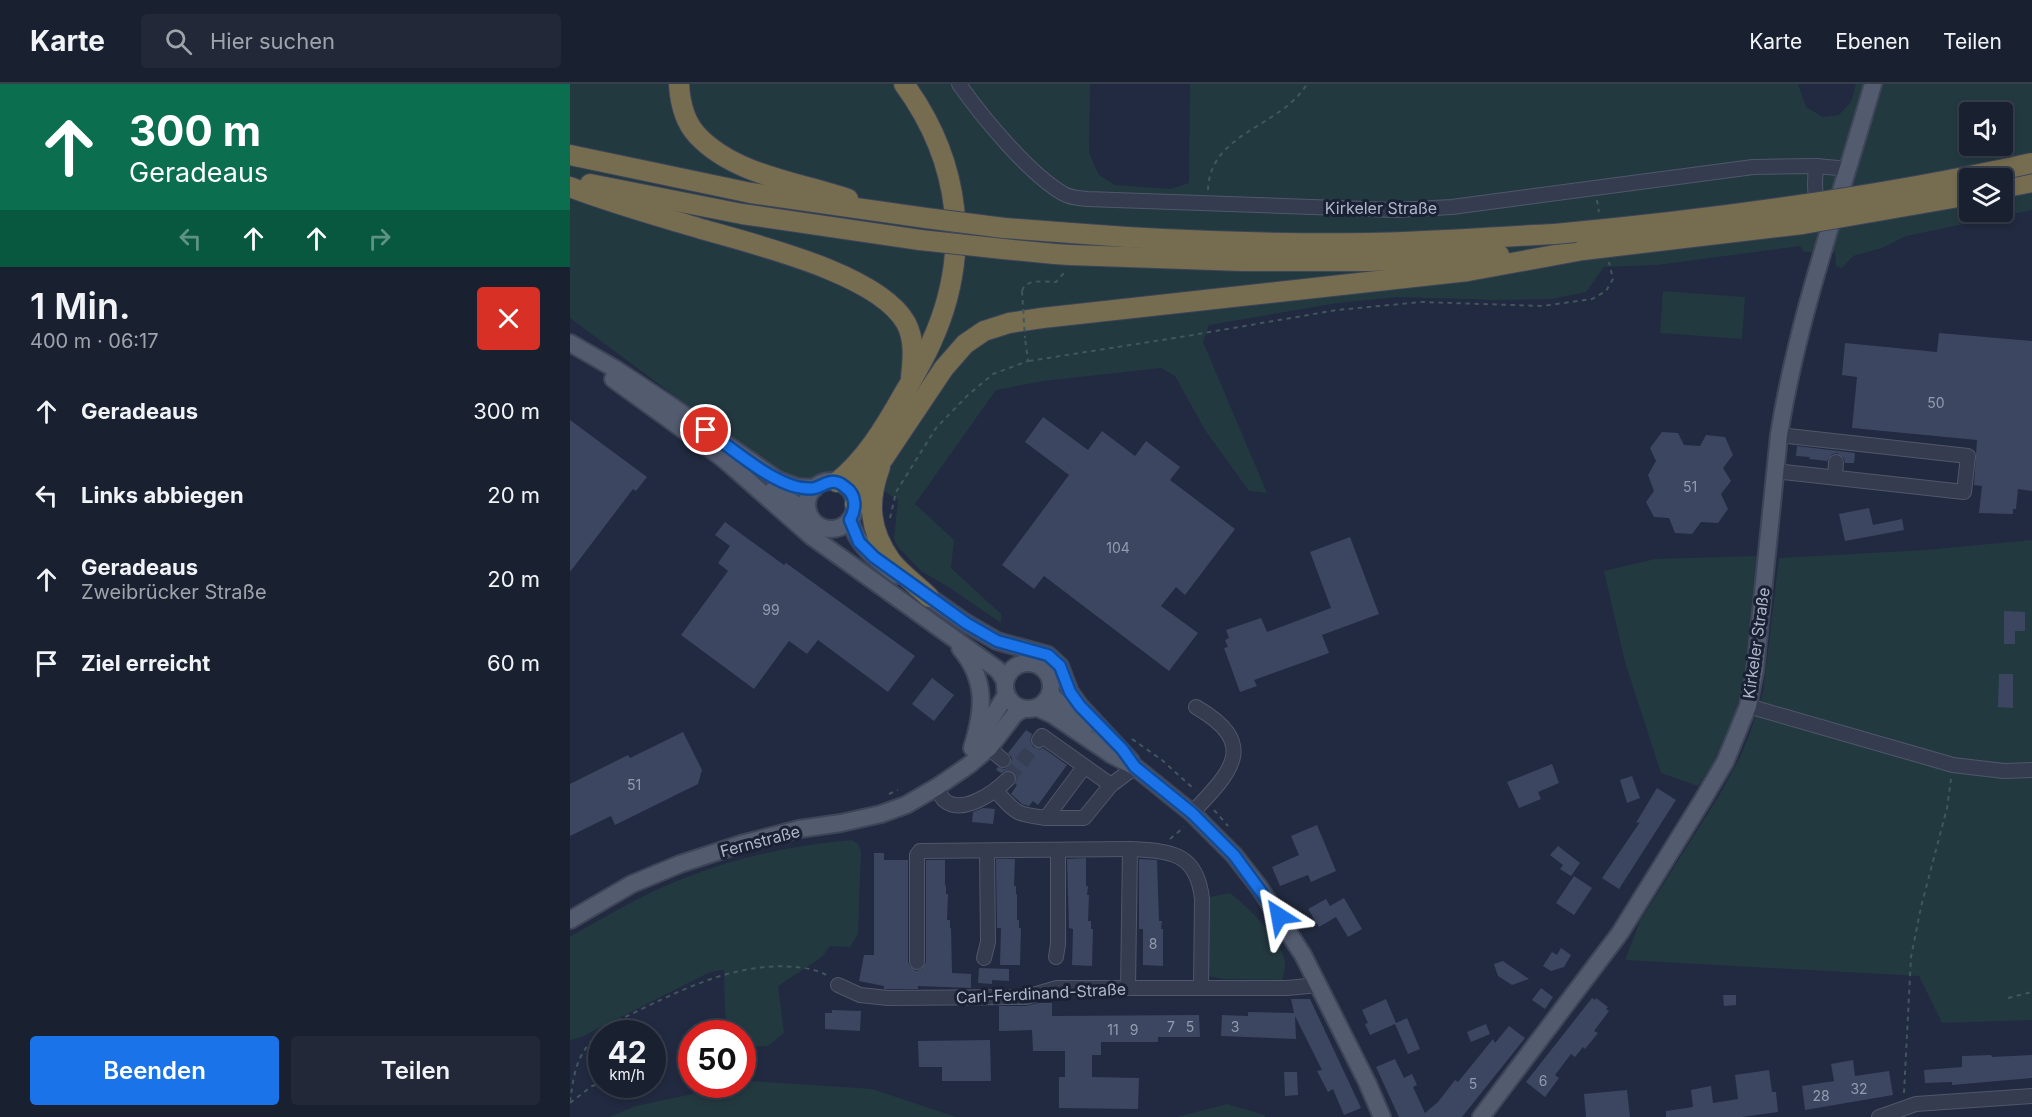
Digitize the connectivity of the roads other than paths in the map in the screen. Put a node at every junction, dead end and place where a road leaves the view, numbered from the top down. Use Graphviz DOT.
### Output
graph roads {
  1 [pos="678,84"];
  2 [pos="904,84"];
  3 [pos="959,84"];
  4 [pos="1873,84"];
  5 [pos="570,155"];
  6 [pos="2032,163"];
  7 [pos="1816,166"];
  8 [pos="1849,169"];
  9 [pos="570,180"];
  10 [pos="2032,182"];
  11 [pos="2013,186"];
  12 [pos="570,187"];
  13 [pos="1959,197"];
  14 [pos="893,214"];
  15 [pos="1831,228"];
  16 [pos="1583,250"];
  17 [pos="573,345"];
  18 [pos="910,383"];
  19 [pos="1779,435"];
  20 [pos="1837,450"];
  21 [pos="719,455"];
  22 [pos="883,459"];
  23 [pos="1775,471"];
  24 [pos="1834,477"];
  25 [pos="837,482"];
  26 [pos="815,488"];
  27 [pos="808,511"];
  28 [pos="852,512"];
  29 [pos="823,528"];
  30 [pos="929,597"];
  31 [pos="901,599"];
  32 [pos="966,623"];
  33 [pos="941,630"];
  34 [pos="1022,664"];
  35 [pos="1006,688"];
  36 [pos="1050,694"];
  37 [pos="1748,706"];
  38 [pos="1196,707"];
  39 [pos="1030,708"];
  40 [pos="1039,740"];
  41 [pos="1126,743"];
  42 [pos="981,748"];
  43 [pos="1003,760"];
  44 [pos="1084,767"];
  45 [pos="1135,767"];
  46 [pos="2032,770"];
  47 [pos="1008,779"];
  48 [pos="1111,785"];
  49 [pos="937,787"];
  50 [pos="996,791"];
  51 [pos="1194,815"];
  52 [pos="1046,818"];
  53 [pos="1130,849"];
  54 [pos="1058,850"];
  55 [pos="987,851"];
  56 [pos="570,920"];
  57 [pos="1056,957"];
  58 [pos="984,958"];
  59 [pos="917,962"];
  60 [pos="838,985"];
  61 [pos="1319,986"];
  62 [pos="1201,987"];
  63 [pos="1128,988"];
  64 [pos="2032,1096"];
  65 [pos="1382,1117"];
  66 [pos="1481,1117"];
  67 [pos="1879,1117"];
  1 -- 14 [label="highway"];
  2 -- 18 [label="highway"];
  3 -- 7 [label="street, Kirkeler Straße"];
  4 -- 8 [label="main road, Kirkeler Straße"];
  5 -- 14 [label="highway"];
  6 -- 14 [label="highway, bridge"];
  7 -- 8 [label="street, Kirkeler Straße"];
  7 -- 15 [label="street"];
  8 -- 15 [label="main road, Kirkeler Straße"];
  9 -- 16 [label="highway, bridge"];
  10 -- 11 [label="highway"];
  12 -- 18 [label="highway"];
  13 -- 16 [label="highway, bridge"];
  15 -- 19 [label="main road, Kirkeler Straße"];
  16 -- 22 [label="highway"];
  17 -- 21 [label="main road"];
  17 -- 26 [label="main road"];
  18 -- 25 [label="highway"];
  19 -- 20 [label="street"];
  19 -- 23 [label="main road, Kirkeler Straße"];
  20 -- 24 [label="street"];
  20 -- 24 [label="street"];
  21 -- 27 [label="main road"];
  21 -- 31 [label="main road"];
  22 -- 28 [label="highway"];
  22 -- 30 [label="highway"];
  23 -- 24 [label="street"];
  23 -- 37 [label="main road, Kirkeler Straße"];
  25 -- 26 [label="main road"];
  25 -- 28 [label="main road"];
  26 -- 27 [label="main road"];
  27 -- 29 [label="main road"];
  28 -- 29 [label="main road"];
  28 -- 30 [label="main road"];
  29 -- 31 [label="main road"];
  30 -- 32 [label="main road"];
  31 -- 33 [label="main road"];
  32 -- 34 [label="main road"];
  32 -- 41 [label="main road"];
  33 -- 35 [label="main road"];
  33 -- 42 [label="main road"];
  34 -- 35 [label="main road"];
  34 -- 36 [label="main road"];
  35 -- 39 [label="main road"];
  35 -- 42 [label="main road, Fernstraße"];
  36 -- 39 [label="main road"];
  36 -- 41 [label="main road"];
  37 -- 46 [label="street"];
  37 -- 66 [label="main road, Kirkeler Straße"];
  38 -- 51 [label="street"];
  39 -- 42 [label="main road, Fernstraße"];
  39 -- 45 [label="main road"];
  40 -- 44 [label="street"];
  41 -- 45 [label="main road"];
  42 -- 43 [label="street"];
  42 -- 49 [label="main road, Fernstraße"];
  44 -- 48 [label="street"];
  44 -- 52 [label="street"];
  45 -- 48 [label="street"];
  45 -- 51 [label="main road"];
  47 -- 50 [label="street"];
  48 -- 52 [label="street"];
  49 -- 50 [label="street"];
  49 -- 56 [label="main road, Fernstraße"];
  50 -- 52 [label="street"];
  51 -- 61 [label="main road"];
  53 -- 54 [label="street"];
  53 -- 62 [label="street"];
  53 -- 63 [label="street"];
  54 -- 55 [label="street"];
  54 -- 57 [label="street"];
  55 -- 58 [label="street"];
  55 -- 59 [label="street"];
  60 -- 63 [label="street, Carl-Ferdinand-Straße"];
  61 -- 62 [label="street, Carl-Ferdinand-Straße"];
  61 -- 65 [label="main road"];
  62 -- 63 [label="street, Carl-Ferdinand-Straße"];
  64 -- 67 [label="street"];
}
